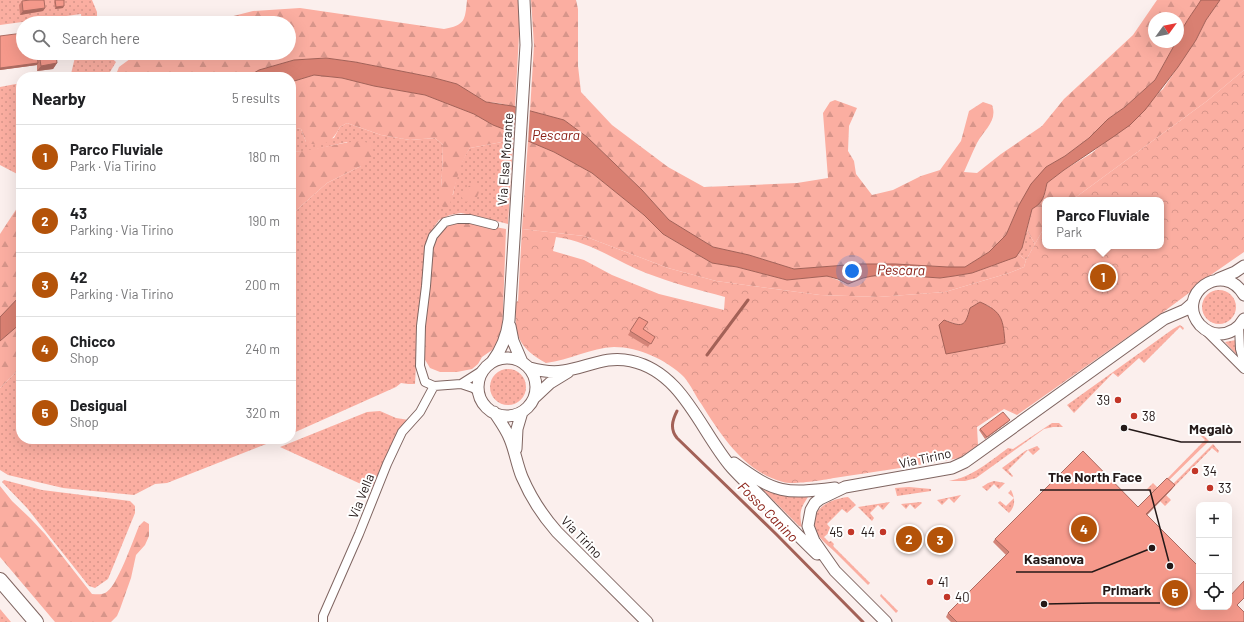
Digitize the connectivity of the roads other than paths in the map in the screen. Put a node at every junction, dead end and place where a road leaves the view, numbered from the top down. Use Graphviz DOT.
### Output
graph roads {
  1 [pos="524,0"];
  2 [pos="494,225"];
  3 [pos="1244,266"];
  4 [pos="1210,282"];
  5 [pos="1244,295"];
  6 [pos="1193,303"];
  7 [pos="509,320"];
  8 [pos="1241,323"];
  9 [pos="1203,328"];
  10 [pos="492,362"];
  11 [pos="1244,363"];
  12 [pos="526,365"];
  13 [pos="581,367"];
  14 [pos="1244,369"];
  15 [pos="484,370"];
  16 [pos="461,384"];
  17 [pos="434,386"];
  18 [pos="479,392"];
  19 [pos="534,398"];
  20 [pos="494,412"];
  21 [pos="522,412"];
  22 [pos="718,450"];
  23 [pos="516,458"];
  24 [pos="845,487"];
  25 [pos="835,571"];
  26 [pos="0,580"];
  27 [pos="36,622"];
  28 [pos="323,622"];
  29 [pos="647,622"];
  30 [pos="886,622"];
  1 -- 7 [label="street, Via Elsa Morante"];
  2 -- 17 [label="street"];
  3 -- 4 [label="street"];
  4 -- 5 [label="street"];
  4 -- 6 [label="street"];
  6 -- 9 [label="street"];
  6 -- 24 [label="street, Via Tirino"];
  7 -- 10 [label="street, Via Elsa Morante"];
  7 -- 12 [label="street, Via Elsa Morante"];
  8 -- 9 [label="street"];
  8 -- 11 [label="street"];
  9 -- 14 [label="street"];
  10 -- 12 [label="street"];
  10 -- 15 [label="street"];
  12 -- 13 [label="street"];
  12 -- 19 [label="street"];
  13 -- 19 [label="street"];
  13 -- 22 [label="street"];
  15 -- 16 [label="street"];
  15 -- 18 [label="street"];
  16 -- 17 [label="street"];
  16 -- 18 [label="street"];
  17 -- 28 [label="street, Via Vella"];
  18 -- 20 [label="street"];
  19 -- 21 [label="street"];
  20 -- 21 [label="street"];
  20 -- 23 [label="street, Via Tirino"];
  21 -- 23 [label="street, Via Tirino"];
  22 -- 24 [label="street"];
  22 -- 25 [label="street"];
  23 -- 29 [label="street, Via Tirino"];
  24 -- 25 [label="street, Via Tirino"];
  25 -- 30 [label="street, Via Tirino"];
  26 -- 27 [label="highway"];
}
